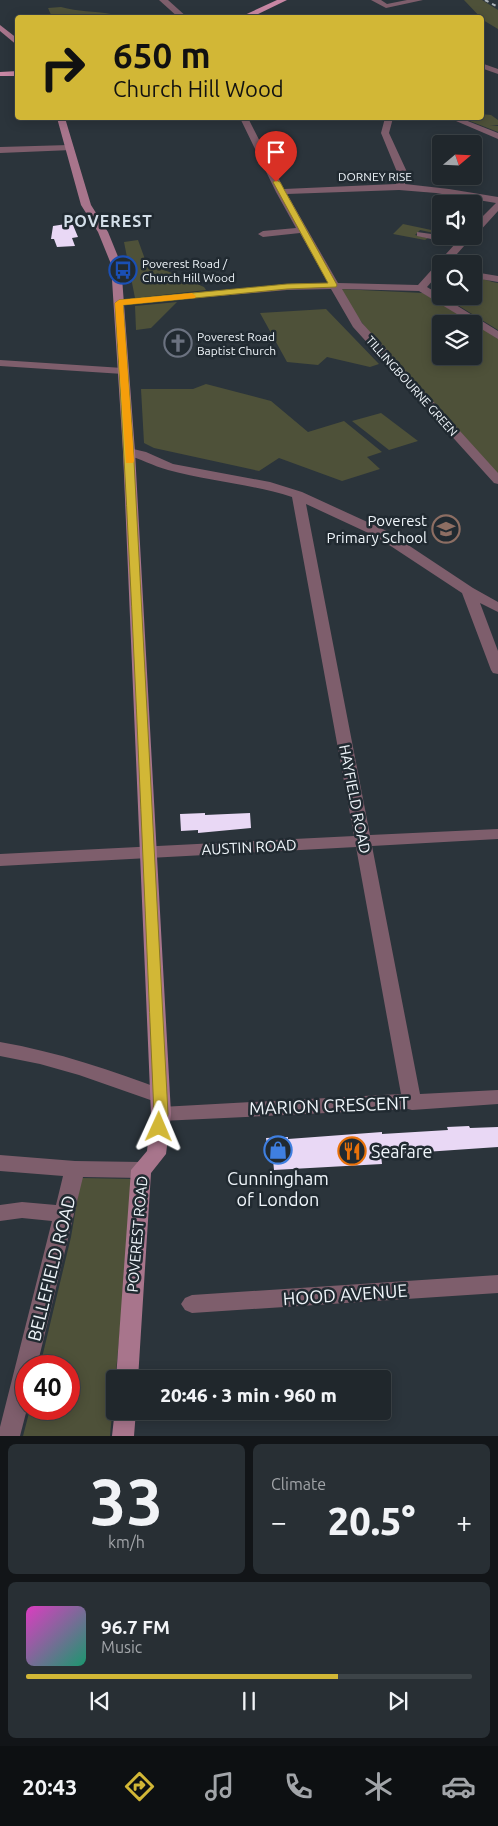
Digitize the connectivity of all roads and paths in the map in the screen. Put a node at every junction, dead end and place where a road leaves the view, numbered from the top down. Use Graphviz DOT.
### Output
graph roads {
  1 [pos="163,0"];
  2 [pos="282,0"];
  3 [pos="375,0"];
  4 [pos="419,0"];
  5 [pos="180,15"];
  6 [pos="249,15"];
  7 [pos="0,27"];
  8 [pos="15,41"];
  9 [pos="484,66"];
  10 [pos="498,72"];
  11 [pos="15,73"];
  12 [pos="0,74"];
  13 [pos="62,120"];
  14 [pos="245,120"];
  15 [pos="388,120"];
  16 [pos="458,120"];
  17 [pos="498,136"];
  18 [pos="69,148"];
  19 [pos="0,150"];
  20 [pos="400,187"];
  21 [pos="281,192"];
  22 [pos="498,200"];
  23 [pos="498,205"];
  24 [pos="482,222"];
  25 [pos="303,230"];
  26 [pos="263,234"];
  27 [pos="421,234"];
  28 [pos="432,235"];
  29 [pos="461,245"];
  30 [pos="452,255"];
  31 [pos="432,276"];
  32 [pos="482,276"];
  33 [pos="498,279"];
  34 [pos="334,285"];
  35 [pos="421,288"];
  36 [pos="119,303"];
  37 [pos="498,336"];
  38 [pos="0,354"];
  39 [pos="0,363"];
  40 [pos="123,366"];
  41 [pos="129,452"];
  42 [pos="498,480"];
  43 [pos="298,494"];
  44 [pos="468,591"];
  45 [pos="498,591"];
  46 [pos="486,600"];
  47 [pos="498,608"];
  48 [pos="498,670"];
  49 [pos="498,834"];
  50 [pos="364,842"];
  51 [pos="148,852"];
  52 [pos="0,860"];
  53 [pos="0,1049"];
  54 [pos="498,1097"];
  55 [pos="412,1103"];
  56 [pos="160,1105"];
  57 [pos="0,1163"];
  58 [pos="75,1169"];
  59 [pos="141,1170"];
  60 [pos="0,1213"];
  61 [pos="64,1214"];
  62 [pos="498,1284"];
  63 [pos="192,1304"];
  64 [pos="29,1355"];
  65 [pos="128,1370"];
  66 [pos="15,1411"];
  67 [pos="124,1420"];
  68 [pos="9,1436"];
  69 [pos="123,1436"];
  1 -- 5 [label="street"];
  2 -- 6 [label="main road"];
  3 -- 4 [label="street"];
  7 -- 8 [label="street"];
  9 -- 10 [label="street"];
  11 -- 12 [label="main road"];
  13 -- 18 [label="street, POVEREST ROAD"];
  14 -- 21 [label="street, TILLINGBOURNE GREEN"];
  15 -- 20 [label="street"];
  16 -- 17 [label="street"];
  18 -- 19 [label="street"];
  18 -- 36 [label="street, POVEREST ROAD"];
  20 -- 21 [label="street, DORNEY RISE"];
  20 -- 22 [label="street, DORNEY RISE"];
  21 -- 25 [label="street, TILLINGBOURNE GREEN"];
  23 -- 24 [label="street"];
  25 -- 26 [label="street"];
  25 -- 34 [label="street, TILLINGBOURNE GREEN"];
  27 -- 28 [label="street"];
  29 -- 30 [label="street"];
  31 -- 35 [label="street"];
  32 -- 33 [label="street"];
  34 -- 35 [label="street"];
  34 -- 36 [label="street"];
  34 -- 42 [label="street, TILLINGBOURNE GREEN"];
  35 -- 37 [label="street"];
  36 -- 40 [label="street, POVEREST ROAD"];
  38 -- 40 [label="street"];
  39 -- 40 [label="street"];
  40 -- 41 [label="street, POVEREST ROAD"];
  41 -- 43 [label="street"];
  41 -- 51 [label="street, POVEREST ROAD"];
  43 -- 44 [label="street"];
  43 -- 50 [label="street, HAYFIELD ROAD"];
  44 -- 46 [label="street"];
  44 -- 48 [label="street"];
  45 -- 46 [label="street"];
  46 -- 47 [label="street"];
  49 -- 50 [label="street, AUSTIN ROAD"];
  50 -- 51 [label="street, AUSTIN ROAD"];
  50 -- 55 [label="street, HAYFIELD ROAD"];
  51 -- 52 [label="street, AUSTIN ROAD"];
  51 -- 56 [label="street, POVEREST ROAD"];
  53 -- 56 [label="street"];
  54 -- 55 [label="street, MARION CRESCENT"];
  55 -- 56 [label="street, MARION CRESCENT"];
  56 -- 59 [label="street, POVEREST ROAD"];
  57 -- 58 [label="street"];
  58 -- 59 [label="street"];
  58 -- 61 [label="street, BELLEFIELD ROAD"];
  59 -- 65 [label="street, POVEREST ROAD"];
  60 -- 61 [label="street"];
  61 -- 64 [label="street, BELLEFIELD ROAD"];
  62 -- 63 [label="street, HOOD AVENUE"];
  66 -- 68 [label="street, BELLEFIELD ROAD"];
  67 -- 69 [label="street"];
}
